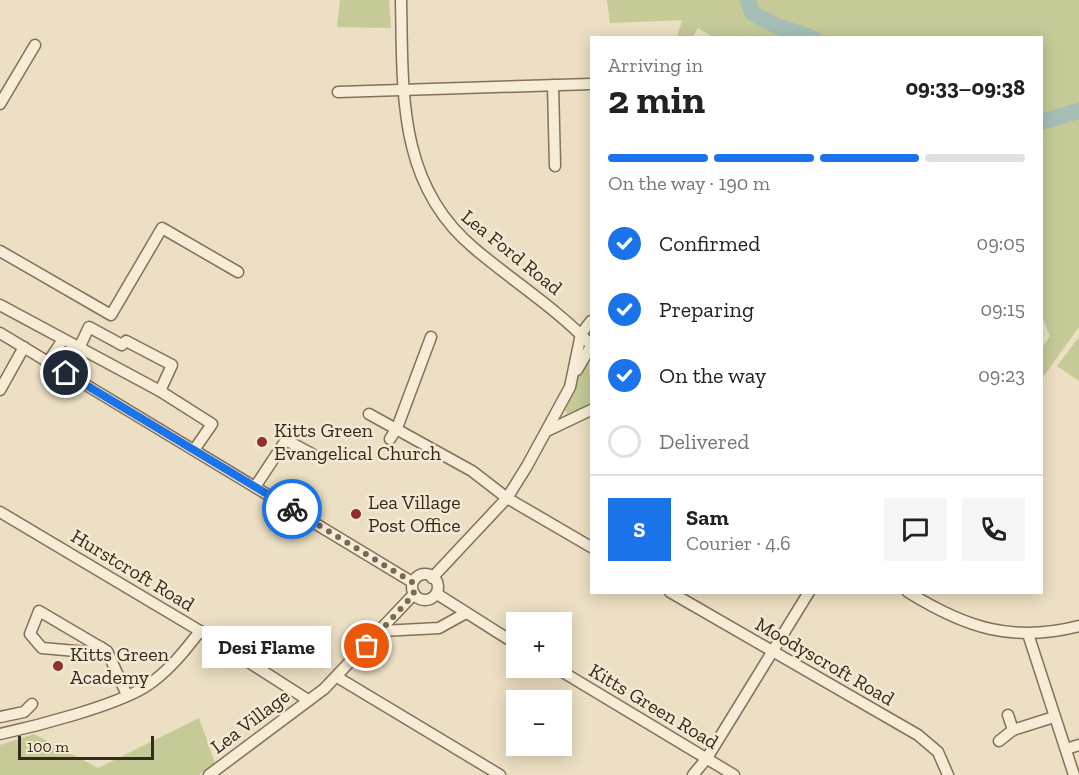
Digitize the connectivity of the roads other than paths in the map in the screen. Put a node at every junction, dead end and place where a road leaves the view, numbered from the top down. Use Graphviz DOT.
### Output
graph roads {
  1 [pos="401,0"];
  2 [pos="35,45"];
  3 [pos="590,84"];
  4 [pos="553,86"];
  5 [pos="338,92"];
  6 [pos="404,92"];
  7 [pos="0,104"];
  8 [pos="555,166"];
  9 [pos="0,251"];
  10 [pos="238,273"];
  11 [pos="0,305"];
  12 [pos="590,322"];
  13 [pos="0,333"];
  14 [pos="580,334"];
  15 [pos="431,337"];
  16 [pos="62,341"];
  17 [pos="590,345"];
  18 [pos="80,346"];
  19 [pos="24,347"];
  20 [pos="590,348"];
  21 [pos="48,362"];
  22 [pos="570,387"];
  23 [pos="0,390"];
  24 [pos="160,390"];
  25 [pos="590,410"];
  26 [pos="369,414"];
  27 [pos="398,428"];
  28 [pos="549,430"];
  29 [pos="390,439"];
  30 [pos="194,450"];
  31 [pos="312,454"];
  32 [pos="255,487"];
  33 [pos="507,498"];
  34 [pos="0,512"];
  35 [pos="590,546"];
  36 [pos="432,578"];
  37 [pos="413,588"];
  38 [pos="436,594"];
  39 [pos="673,594"];
  40 [pos="808,594"];
  41 [pos="911,594"];
  42 [pos="465,613"];
  43 [pos="1079,626"];
  44 [pos="200,631"];
  45 [pos="382,631"];
  46 [pos="1028,634"];
  47 [pos="506,638"];
  48 [pos="101,647"];
  49 [pos="772,651"];
  50 [pos="338,677"];
  51 [pos="572,678"];
  52 [pos="127,695"];
  53 [pos="308,700"];
  54 [pos="32,704"];
  55 [pos="1008,715"];
  56 [pos="0,717"];
  57 [pos="1054,717"];
  58 [pos="1013,730"];
  59 [pos="0,734"];
  60 [pos="999,741"];
  61 [pos="1079,746"];
  62 [pos="1071,753"];
  63 [pos="707,758"];
  64 [pos="210,775"];
  65 [pos="500,775"];
  66 [pos="693,775"];
  67 [pos="734,775"];
  68 [pos="948,775"];
  69 [pos="1074,775"];
  1 -- 6 [label="street, Lea Ford Road"];
  2 -- 7 [label="street"];
  3 -- 4 [label="street"];
  4 -- 6 [label="street"];
  4 -- 8 [label="street"];
  5 -- 6 [label="street"];
  6 -- 14 [label="street, Lea Ford Road"];
  9 -- 10 [label="street"];
  11 -- 16 [label="street"];
  12 -- 14 [label="street"];
  13 -- 19 [label="street"];
  14 -- 17 [label="street, Lea Ford Road"];
  14 -- 22 [label="street"];
  15 -- 27 [label="street"];
  16 -- 18 [label="street"];
  16 -- 21 [label="street"];
  18 -- 24 [label="street"];
  18 -- 24 [label="street"];
  19 -- 21 [label="street"];
  19 -- 23 [label="street"];
  20 -- 22 [label="street"];
  21 -- 30 [label="street"];
  22 -- 28 [label="street"];
  24 -- 30 [label="street"];
  25 -- 28 [label="street"];
  26 -- 27 [label="street"];
  27 -- 29 [label="street"];
  27 -- 33 [label="street"];
  28 -- 33 [label="street"];
  30 -- 32 [label="street"];
  31 -- 32 [label="street"];
  32 -- 37 [label="street"];
  33 -- 35 [label="street"];
  33 -- 36 [label="street"];
  34 -- 44 [label="street, Hurstcroft Road"];
  36 -- 37 [label="street"];
  36 -- 38 [label="street"];
  37 -- 38 [label="street"];
  37 -- 45 [label="street, Lea Village"];
  38 -- 42 [label="street"];
  39 -- 49 [label="street, Moodyscroft Road"];
  40 -- 49 [label="street"];
  41 -- 46 [label="street"];
  42 -- 45 [label="street"];
  42 -- 47 [label="street"];
  43 -- 46 [label="street"];
  44 -- 52 [label="street"];
  44 -- 53 [label="street, Hurstcroft Road"];
  45 -- 50 [label="street, Lea Village"];
  46 -- 57 [label="street"];
  48 -- 48 [label="street"];
  48 -- 52 [label="street"];
  49 -- 63 [label="street"];
  49 -- 68 [label="street, Moodyscroft Road"];
  50 -- 53 [label="street, Lea Village"];
  50 -- 65 [label="street"];
  51 -- 63 [label="street, Kitts Green Road"];
  52 -- 59 [label="street"];
  53 -- 64 [label="street, Lea Village"];
  54 -- 56 [label="street"];
  55 -- 58 [label="street"];
  57 -- 58 [label="street"];
  57 -- 62 [label="street"];
  58 -- 60 [label="street"];
  61 -- 62 [label="street"];
  62 -- 69 [label="street"];
  63 -- 66 [label="street"];
  63 -- 67 [label="street, Kitts Green Road"];
}
